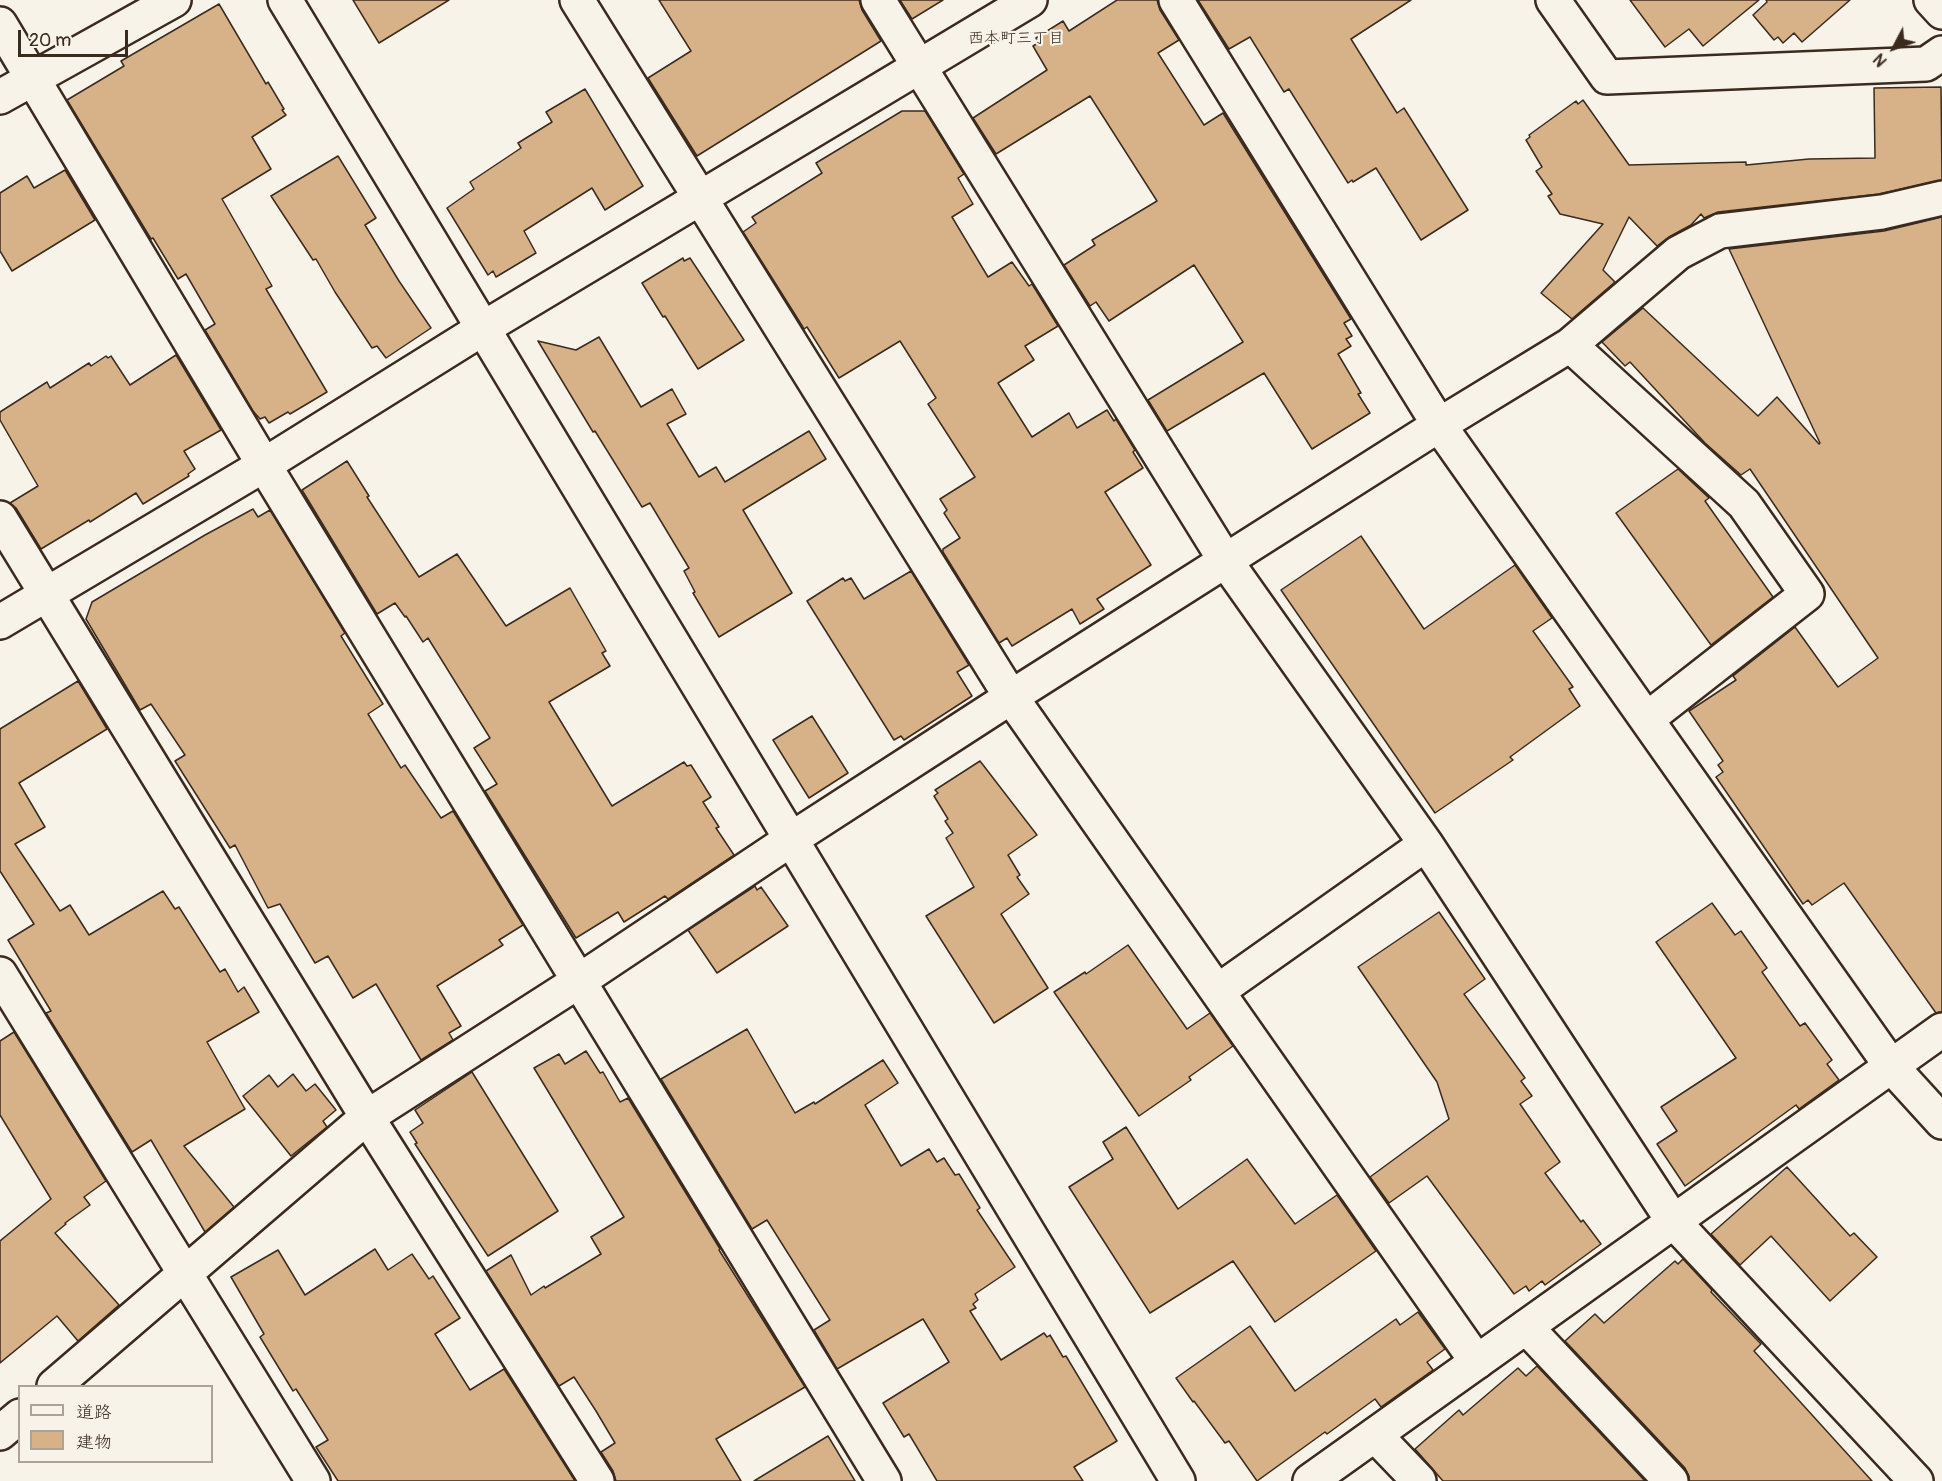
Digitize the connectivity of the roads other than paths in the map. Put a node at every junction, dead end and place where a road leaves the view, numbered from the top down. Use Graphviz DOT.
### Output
graph roads {
  1 [pos="174,0"];
  2 [pos="285,0"];
  3 [pos="577,0"];
  4 [pos="878,0"];
  5 [pos="1030,0"];
  6 [pos="1176,0"];
  7 [pos="1553,0"];
  8 [pos="1932,0"];
  9 [pos="1942,12"];
  10 [pos="0,24"];
  11 [pos="1942,53"];
  12 [pos="919,66"];
  13 [pos="34,77"];
  14 [pos="0,97"];
  15 [pos="700,197"];
  16 [pos="1942,198"];
  17 [pos="482,329"];
  18 [pos="1570,345"];
  19 [pos="1439,425"];
  20 [pos="264,465"];
  21 [pos="0,518"];
  22 [pos="1225,560"];
  23 [pos="46,596"];
  24 [pos="0,622"];
  25 [pos="1011,697"];
  26 [pos="1647,719"];
  27 [pos="790,840"];
  28 [pos="1426,844"];
  29 [pos="0,974"];
  30 [pos="579,981"];
  31 [pos="1218,991"];
  32 [pos="1942,1030"];
  33 [pos="1891,1066"];
  34 [pos="367,1117"];
  35 [pos="1942,1122"];
  36 [pos="1673,1221"];
  37 [pos="186,1274"];
  38 [pos="1526,1327"];
  39 [pos="1477,1362"];
  40 [pos="55,1385"];
  41 [pos="18,1418"];
  42 [pos="0,1433"];
  43 [pos="1376,1435"];
  44 [pos="313,1481"];
  45 [pos="597,1481"];
  46 [pos="884,1481"];
  47 [pos="1178,1481"];
  48 [pos="1310,1481"];
  49 [pos="1419,1481"];
  50 [pos="1671,1481"];
  51 [pos="1916,1481"];
  1 -- 13 [label="street"];
  2 -- 17 [label="street"];
  3 -- 15 [label="street"];
  4 -- 12 [label="street"];
  5 -- 12 [label="street"];
  6 -- 19 [label="street"];
  7 -- 11 [label="street"];
  8 -- 9 [label="street"];
  10 -- 13 [label="street"];
  12 -- 15 [label="street"];
  12 -- 22 [label="street"];
  13 -- 14 [label="street"];
  13 -- 20 [label="street"];
  15 -- 17 [label="street"];
  15 -- 25 [label="street"];
  16 -- 18 [label="street"];
  17 -- 20 [label="street"];
  17 -- 27 [label="street"];
  18 -- 19 [label="street"];
  18 -- 26 [label="street"];
  19 -- 22 [label="street"];
  19 -- 26 [label="street"];
  20 -- 23 [label="street"];
  20 -- 30 [label="street"];
  21 -- 23 [label="street"];
  22 -- 25 [label="street"];
  22 -- 28 [label="street"];
  23 -- 24 [label="street"];
  23 -- 34 [label="street"];
  25 -- 27 [label="street"];
  25 -- 31 [label="street"];
  26 -- 33 [label="street"];
  27 -- 30 [label="street"];
  27 -- 47 [label="street"];
  28 -- 31 [label="street"];
  28 -- 36 [label="street"];
  29 -- 37 [label="street"];
  30 -- 34 [label="street"];
  30 -- 46 [label="street"];
  31 -- 39 [label="street"];
  32 -- 33 [label="street"];
  33 -- 35 [label="street"];
  33 -- 36 [label="street"];
  34 -- 37 [label="street"];
  34 -- 45 [label="street"];
  36 -- 38 [label="street"];
  36 -- 51 [label="street"];
  37 -- 40 [label="street"];
  37 -- 44 [label="street"];
  38 -- 39 [label="street"];
  38 -- 50 [label="street"];
  39 -- 43 [label="street"];
  41 -- 42 [label="street"];
  43 -- 48 [label="street"];
  43 -- 49 [label="street"];
}
